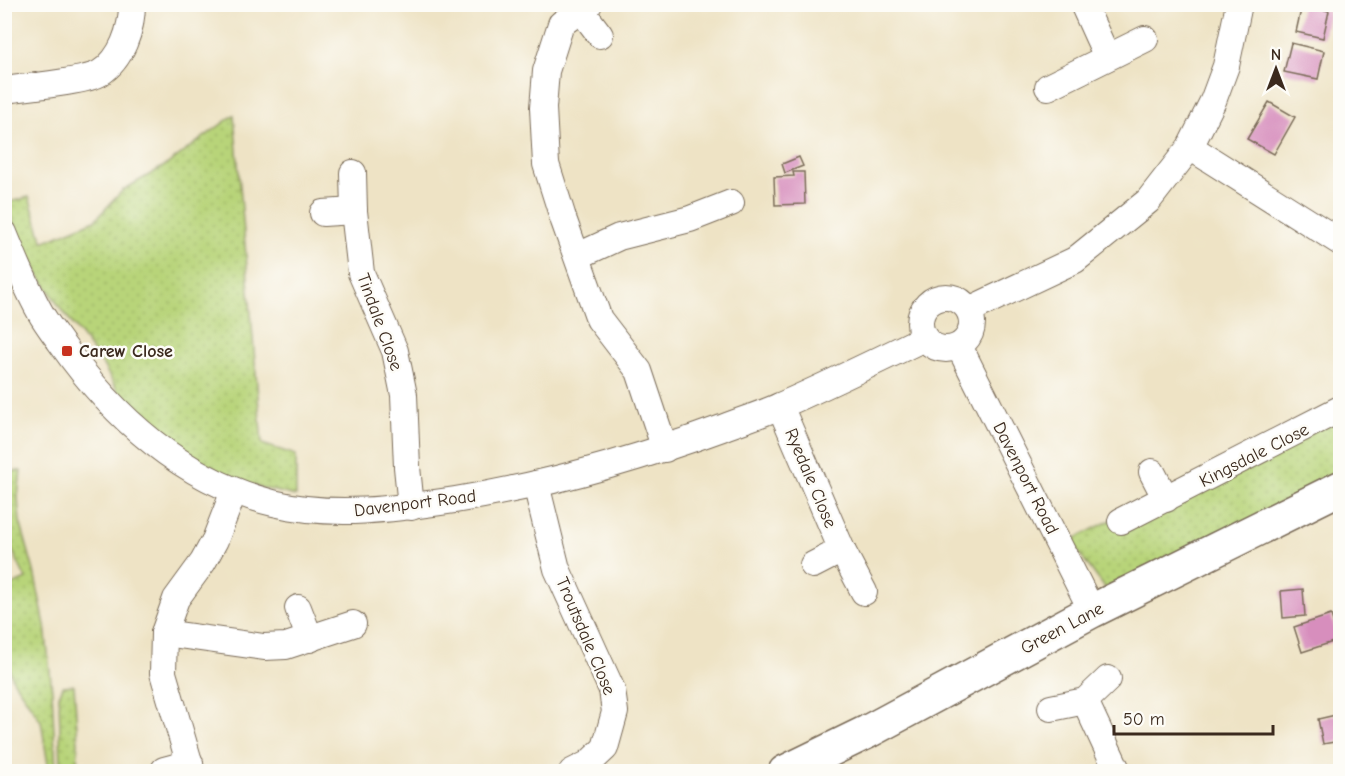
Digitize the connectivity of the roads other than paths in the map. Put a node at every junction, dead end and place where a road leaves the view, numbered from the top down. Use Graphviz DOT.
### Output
graph roads {
  1 [pos="132,4"];
  2 [pos="1083,4"];
  3 [pos="1239,4"];
  4 [pos="585,7"];
  5 [pos="600,35"];
  6 [pos="1145,39"];
  7 [pos="1107,57"];
  8 [pos="1048,87"];
  9 [pos="4,90"];
  10 [pos="1190,147"];
  11 [pos="353,173"];
  12 [pos="354,211"];
  13 [pos="323,213"];
  14 [pos="720,214"];
  15 [pos="4,233"];
  16 [pos="1341,242"];
  17 [pos="578,256"];
  18 [pos="10,262"];
  19 [pos="969,310"];
  20 [pos="924,338"];
  21 [pos="959,346"];
  22 [pos="780,406"];
  23 [pos="1341,409"];
  24 [pos="665,449"];
  25 [pos="1152,472"];
  26 [pos="536,484"];
  27 [pos="1341,488"];
  28 [pos="234,491"];
  29 [pos="1166,499"];
  30 [pos="411,507"];
  31 [pos="1121,521"];
  32 [pos="842,550"];
  33 [pos="813,565"];
  34 [pos="864,592"];
  35 [pos="298,608"];
  36 [pos="1092,611"];
  37 [pos="353,624"];
  38 [pos="164,633"];
  39 [pos="310,639"];
  40 [pos="1108,680"];
  41 [pos="1085,701"];
  42 [pos="1051,708"];
  43 [pos="191,767"];
  44 [pos="164,770"];
  45 [pos="572,771"];
  46 [pos="785,771"];
  47 [pos="1118,771"];
  1 -- 9 [label="street"];
  2 -- 7 [label="street"];
  3 -- 10 [label="street"];
  4 -- 5 [label="street"];
  4 -- 17 [label="street"];
  6 -- 7 [label="street"];
  7 -- 8 [label="street"];
  10 -- 16 [label="street"];
  10 -- 19 [label="street"];
  11 -- 12 [label="street, Tindale Close"];
  12 -- 13 [label="street"];
  12 -- 30 [label="street, Tindale Close"];
  14 -- 17 [label="street"];
  15 -- 18 [label="street, Davenport Road"];
  17 -- 24 [label="street"];
  18 -- 28 [label="street, Davenport Road"];
  19 -- 20 [label="street"];
  19 -- 21 [label="street"];
  20 -- 21 [label="street"];
  20 -- 22 [label="street, Davenport Road"];
  21 -- 36 [label="street, Davenport Road"];
  22 -- 24 [label="street, Davenport Road"];
  22 -- 32 [label="street, Ryedale Close"];
  23 -- 29 [label="street, Kingsdale Close"];
  24 -- 26 [label="street, Davenport Road"];
  25 -- 29 [label="street"];
  26 -- 30 [label="street, Davenport Road"];
  26 -- 45 [label="street, Troutsdale Close"];
  27 -- 36 [label="main road, Green Lane"];
  28 -- 30 [label="street, Davenport Road"];
  28 -- 38 [label="street"];
  29 -- 31 [label="street, Kingsdale Close"];
  32 -- 33 [label="street, Ryedale Close"];
  32 -- 34 [label="street, Ryedale Close"];
  35 -- 39 [label="street"];
  36 -- 46 [label="main road, Green Lane"];
  37 -- 39 [label="street"];
  38 -- 39 [label="street"];
  38 -- 43 [label="street"];
  40 -- 41 [label="street"];
  41 -- 42 [label="street"];
  41 -- 47 [label="street"];
  43 -- 44 [label="street"];
}
